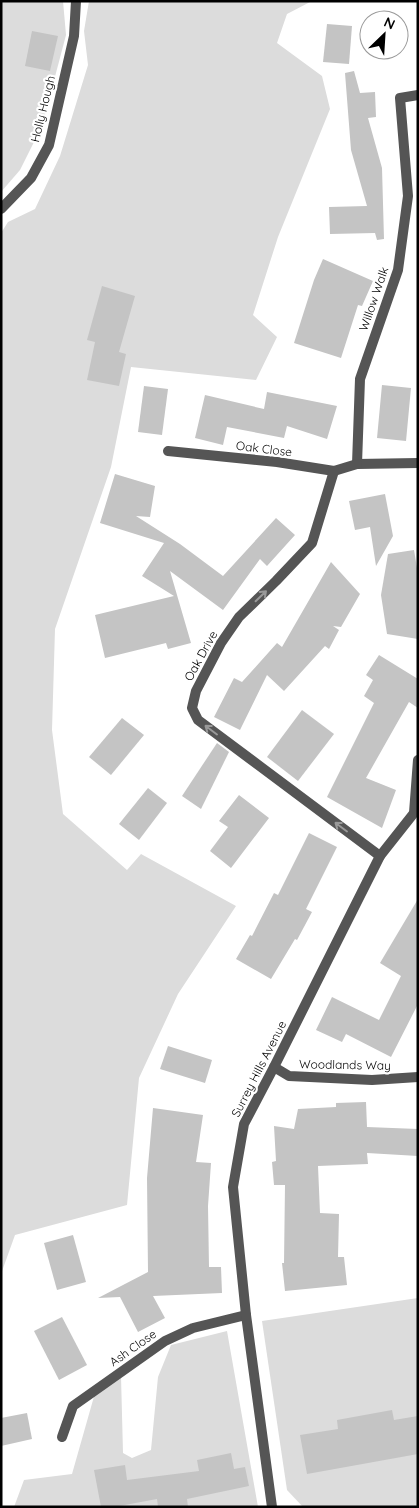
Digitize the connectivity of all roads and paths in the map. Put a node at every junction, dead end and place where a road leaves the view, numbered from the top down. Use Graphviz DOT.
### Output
graph roads {
  1 [pos="76,1"];
  2 [pos="418,95"];
  3 [pos="1,209"];
  4 [pos="168,452"];
  5 [pos="418,463"];
  6 [pos="357,464"];
  7 [pos="334,471"];
  8 [pos="418,760"];
  9 [pos="380,856"];
  10 [pos="274,1067"];
  11 [pos="418,1077"];
  12 [pos="246,1315"];
  13 [pos="62,1437"];
  14 [pos="272,1507"];
  1 -- 3 [label="street, Holly Hough"];
  2 -- 6 [label="street, Willow Walk"];
  4 -- 7 [label="street, Oak Close"];
  5 -- 6 [label="street"];
  6 -- 7 [label="street, Oak Close"];
  9 -- 7 [label="street, Oak Drive, one-way"];
  8 -- 9 [label="street, Surrey Hills Avenue"];
  9 -- 10 [label="street, Surrey Hills Avenue"];
  10 -- 11 [label="street, Woodlands Way"];
  10 -- 12 [label="street, Surrey Hills Avenue"];
  12 -- 13 [label="street, Ash Close"];
  12 -- 14 [label="street, Surrey Hills Avenue"];
}
